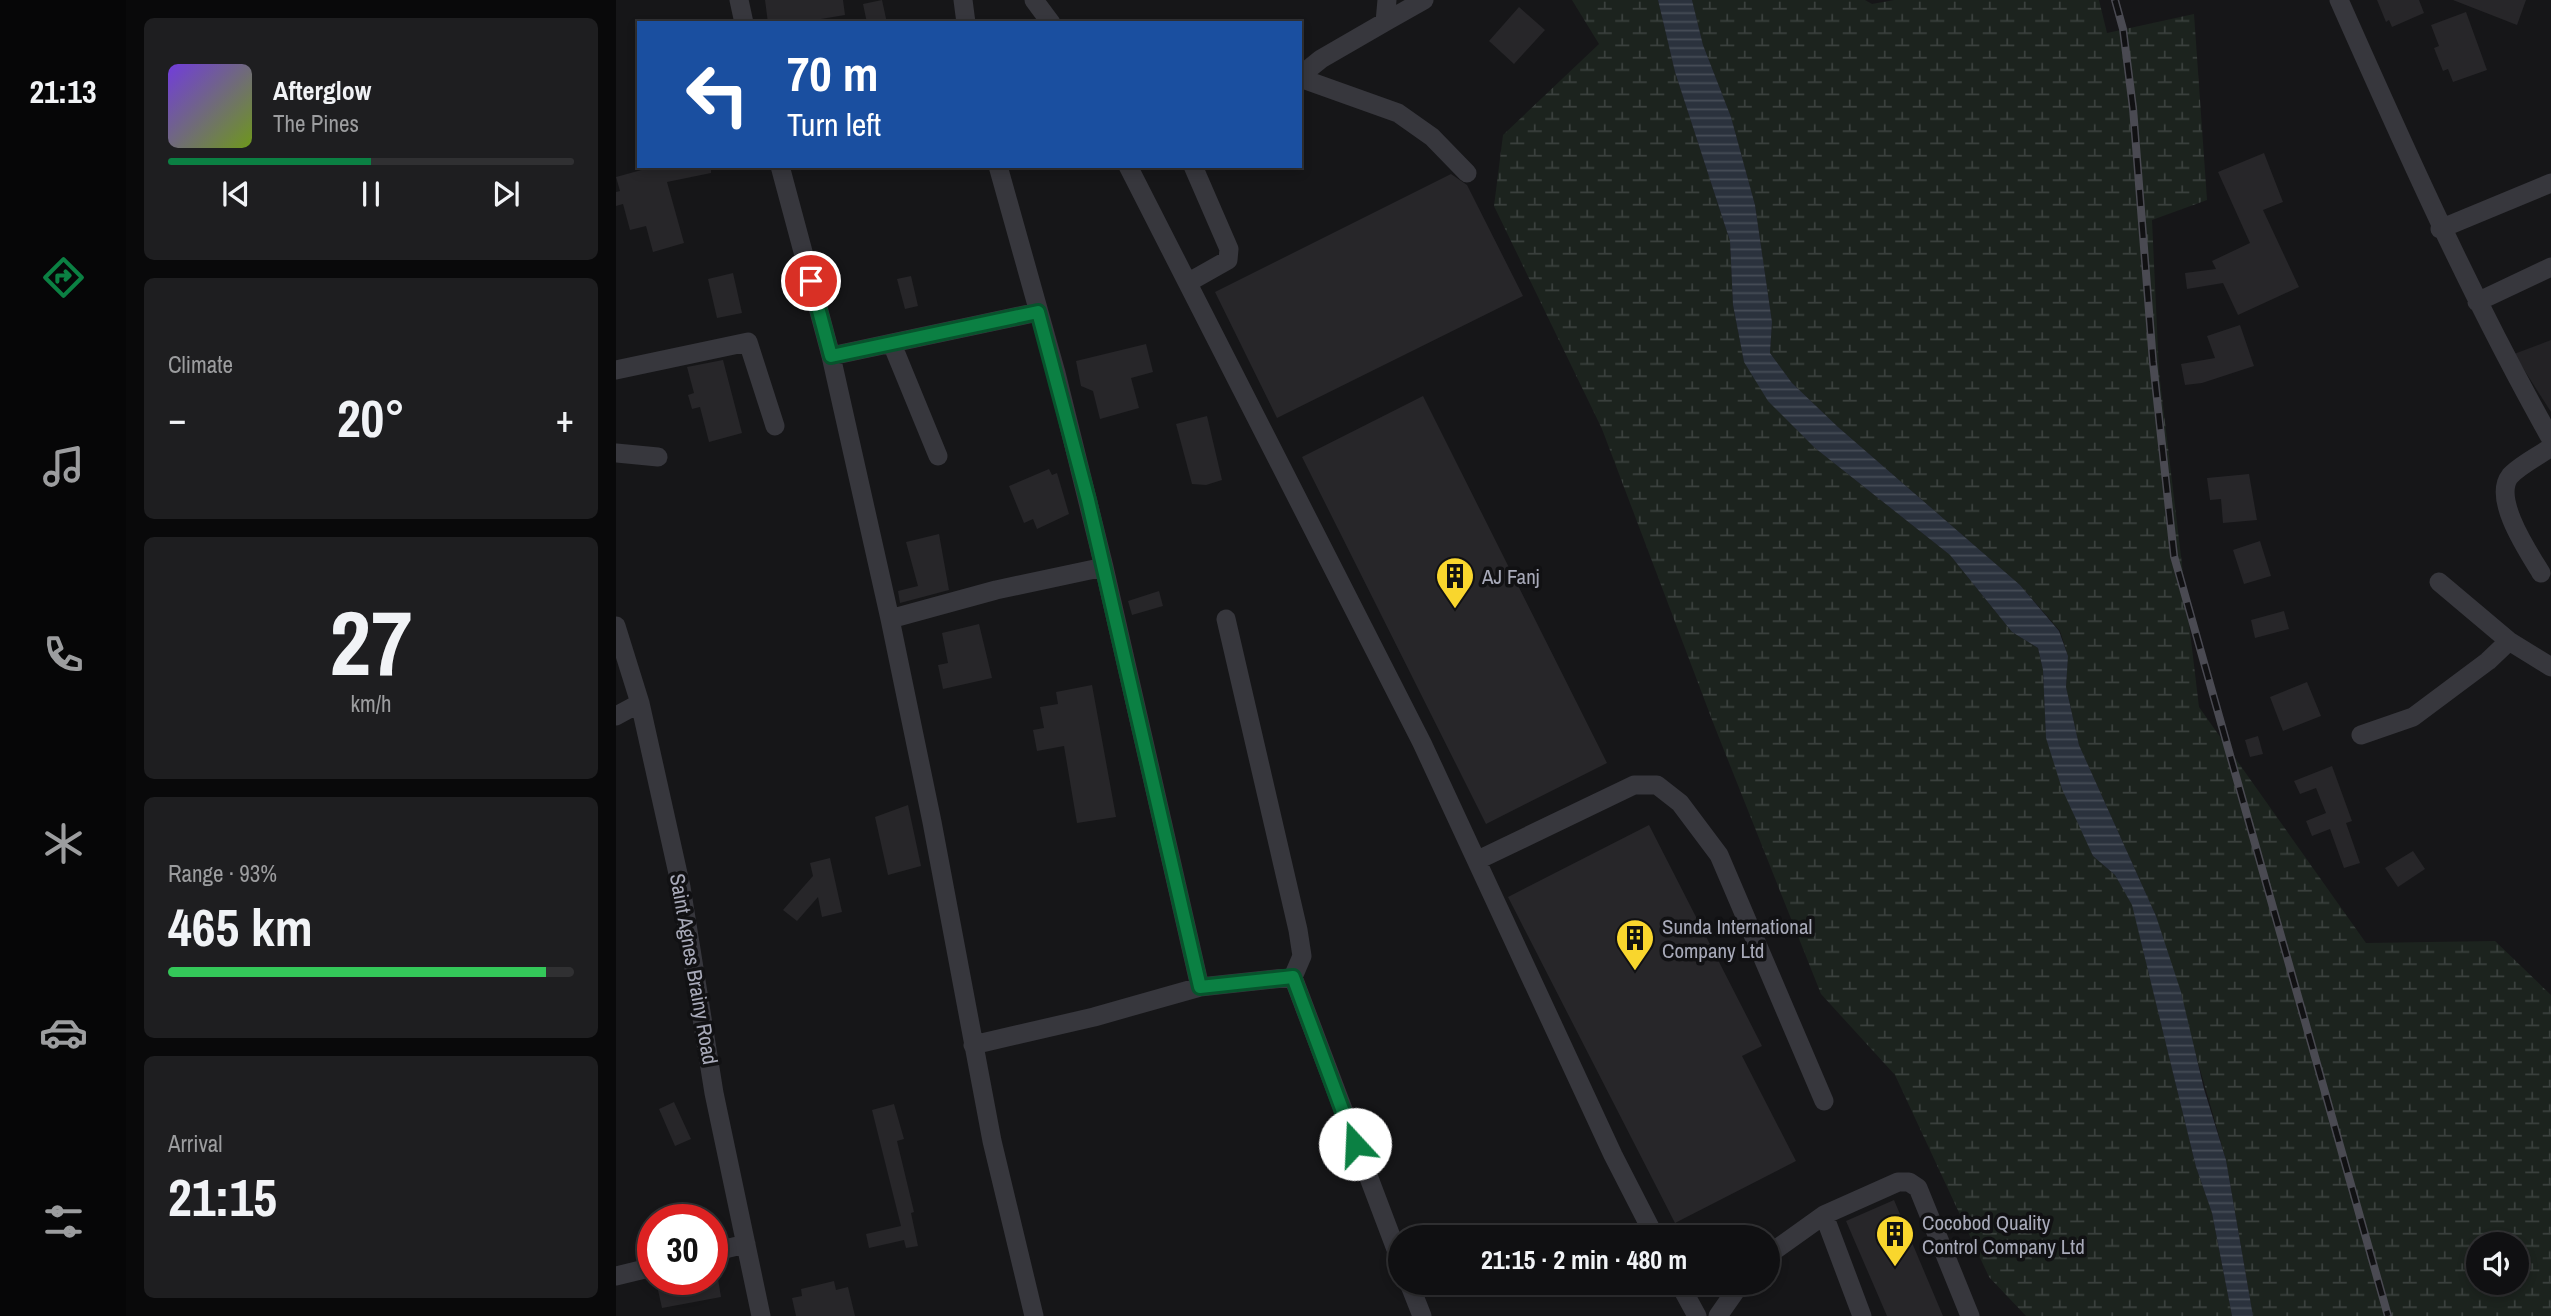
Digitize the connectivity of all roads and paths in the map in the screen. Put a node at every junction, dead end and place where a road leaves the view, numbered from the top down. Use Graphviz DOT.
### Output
graph roads {
  1 [pos="739,0"];
  2 [pos="963,0"];
  3 [pos="1034,0"];
  4 [pos="1387,0"];
  5 [pos="1424,0"];
  6 [pos="2339,0"];
  7 [pos="744,21"];
  8 [pos="966,21"];
  9 [pos="1050,21"];
  10 [pos="1385,22"];
  11 [pos="1302,75"];
  12 [pos="1302,78"];
  13 [pos="781,168"];
  14 [pos="999,168"];
  15 [pos="1129,168"];
  16 [pos="1194,168"];
  17 [pos="1467,173"];
  18 [pos="2551,183"];
  19 [pos="2441,229"];
  20 [pos="2551,267"];
  21 [pos="1189,282"];
  22 [pos="2477,302"];
  23 [pos="1038,312"];
  24 [pos="892,344"];
  25 [pos="831,356"];
  26 [pos="616,370"];
  27 [pos="775,426"];
  28 [pos="2551,439"];
  29 [pos="2551,447"];
  30 [pos="616,453"];
  31 [pos="938,456"];
  32 [pos="658,457"];
  33 [pos="1104,567"];
  34 [pos="2541,573"];
  35 [pos="2439,582"];
  36 [pos="1226,618"];
  37 [pos="890,619"];
  38 [pos="616,626"];
  39 [pos="2509,641"];
  40 [pos="2551,667"];
  41 [pos="640,703"];
  42 [pos="616,716"];
  43 [pos="2361,735"];
  44 [pos="1478,860"];
  45 [pos="1293,977"];
  46 [pos="1200,987"];
  47 [pos="973,1045"];
  48 [pos="1824,1101"];
  49 [pos="1824,1215"];
  50 [pos="1649,1225"];
  51 [pos="1388,1228"];
  52 [pos="746,1244"];
  53 [pos="1780,1246"];
  54 [pos="728,1248"];
  55 [pos="637,1271"];
  56 [pos="616,1276"];
  57 [pos="1414,1295"];
  58 [pos="1686,1295"];
  59 [pos="1733,1295"];
  60 [pos="761,1316"];
  61 [pos="1034,1316"];
  62 [pos="1422,1316"];
  63 [pos="1697,1316"];
  64 [pos="1718,1316"];
  65 [pos="1862,1316"];
  66 [pos="1969,1316"];
  1 -- 7 [label="street"];
  2 -- 8 [label="street"];
  3 -- 9 [label="street"];
  4 -- 10 [label="street"];
  5 -- 10 [label="street"];
  6 -- 19 [label="street"];
  10 -- 11 [label="street"];
  12 -- 17 [label="street"];
  13 -- 25 [label="street"];
  14 -- 23 [label="street"];
  15 -- 21 [label="street"];
  16 -- 21 [label="street"];
  18 -- 19 [label="street"];
  19 -- 22 [label="street"];
  20 -- 22 [label="street"];
  21 -- 44 [label="street"];
  22 -- 28 [label="street"];
  23 -- 24 [label="street"];
  23 -- 33 [label="street"];
  24 -- 25 [label="street"];
  24 -- 31 [label="street"];
  25 -- 37 [label="street"];
  26 -- 27 [label="street"];
  29 -- 34 [label="street"];
  30 -- 32 [label="street"];
  33 -- 37 [label="street"];
  33 -- 46 [label="street"];
  35 -- 39 [label="street"];
  36 -- 45 [label="street"];
  37 -- 47 [label="street"];
  38 -- 41 [label="street, Saint Agnes Brainy Road"];
  39 -- 40 [label="street"];
  39 -- 43 [label="street"];
  41 -- 42 [label="street"];
  41 -- 52 [label="street, Saint Agnes Brainy Road"];
  44 -- 48 [label="street"];
  44 -- 50 [label="street"];
  45 -- 46 [label="street"];
  45 -- 51 [label="street"];
  46 -- 47 [label="street"];
  47 -- 61 [label="street"];
  49 -- 53 [label="street"];
  49 -- 65 [label="street"];
  49 -- 66 [label="street"];
  52 -- 54 [label="street"];
  52 -- 60 [label="street, Saint Agnes Brainy Road"];
  55 -- 56 [label="street"];
  57 -- 62 [label="street"];
  58 -- 63 [label="street"];
  59 -- 64 [label="street"];
}
